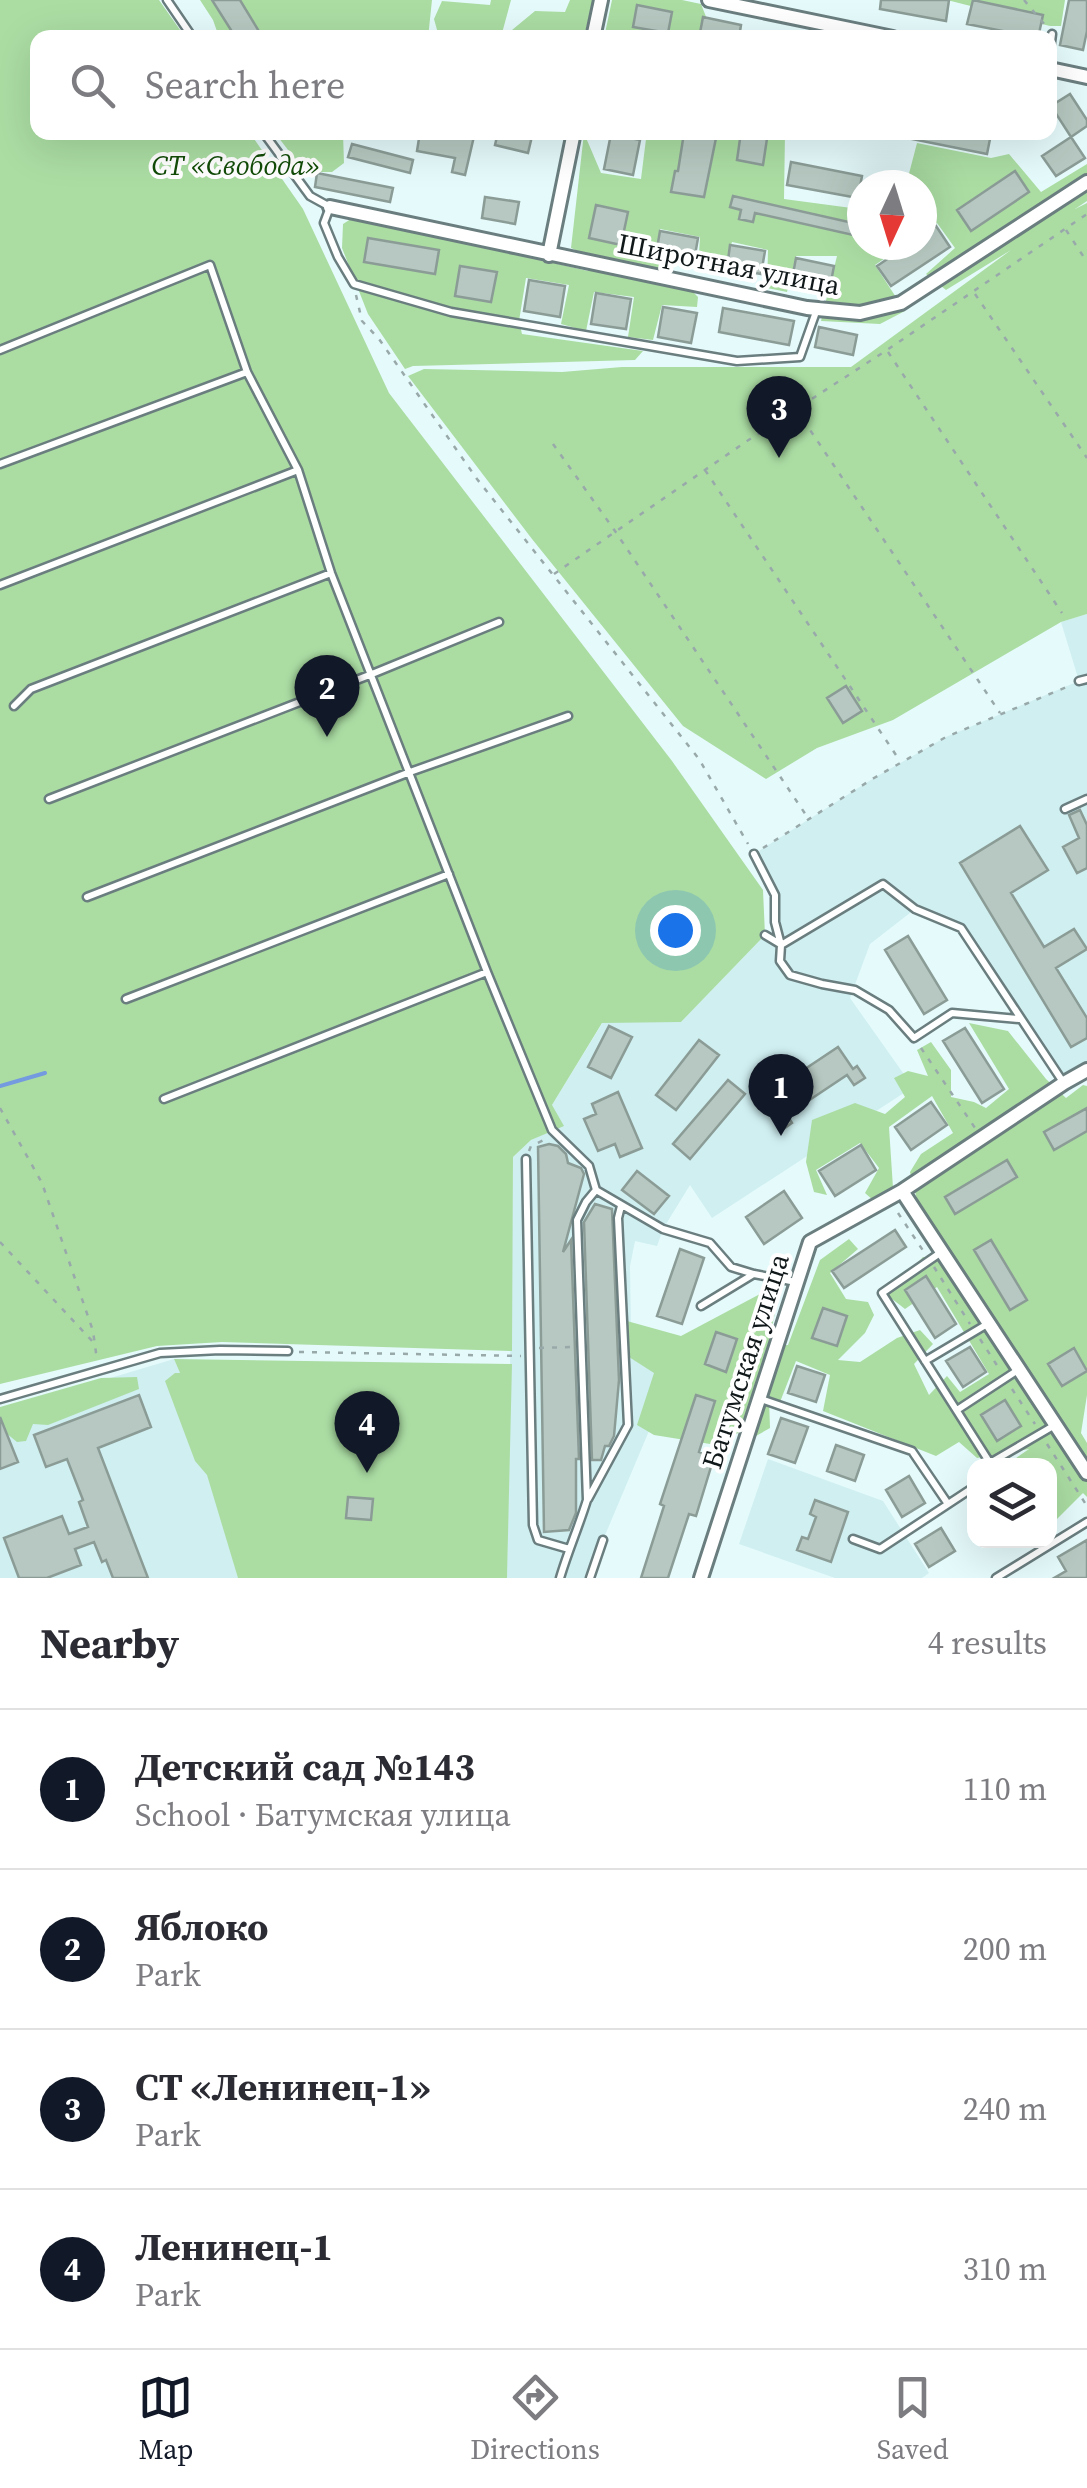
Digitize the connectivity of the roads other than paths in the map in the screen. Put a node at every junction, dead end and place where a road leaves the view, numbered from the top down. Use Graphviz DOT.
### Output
graph roads {
  1 [pos="166,0"];
  2 [pos="601,0"];
  3 [pos="709,0"];
  4 [pos="188,30"];
  5 [pos="595,30"];
  6 [pos="854,30"];
  7 [pos="1057,71"];
  8 [pos="1087,77"];
  9 [pos="269,140"];
  10 [pos="572,140"];
  11 [pos="1087,182"];
  12 [pos="330,207"];
  13 [pos="549,255"];
  14 [pos="817,309"];
  15 [pos="0,350"];
  16 [pos="247,372"];
  17 [pos="0,464"];
  18 [pos="298,470"];
  19 [pos="331,573"];
  20 [pos="0,586"];
  21 [pos="499,622"];
  22 [pos="372,674"];
  23 [pos="14,706"];
  24 [pos="568,716"];
  25 [pos="410,772"];
  26 [pos="50,799"];
  27 [pos="1087,799"];
  28 [pos="1065,809"];
  29 [pos="754,854"];
  30 [pos="449,874"];
  31 [pos="87,897"];
  32 [pos="765,935"];
  33 [pos="781,944"];
  34 [pos="488,972"];
  35 [pos="126,998"];
  36 [pos="1020,1019"];
  37 [pos="1087,1070"];
  38 [pos="1064,1083"];
  39 [pos="164,1099"];
  40 [pos="526,1159"];
  41 [pos="596,1190"];
  42 [pos="902,1190"];
  43 [pos="621,1206"];
  44 [pos="942,1252"];
  45 [pos="754,1274"];
  46 [pos="797,1283"];
  47 [pos="700,1306"];
  48 [pos="989,1323"];
  49 [pos="288,1352"];
  50 [pos="926,1361"];
  51 [pos="1019,1370"];
  52 [pos="759,1398"];
  53 [pos="0,1399"];
  54 [pos="957,1410"];
  55 [pos="1056,1425"];
  56 [pos="986,1458"];
  57 [pos="1000,1458"];
  58 [pos="1087,1472"];
  59 [pos="967,1492"];
  60 [pos="587,1500"];
  61 [pos="948,1504"];
  62 [pos="1087,1522"];
  63 [pos="853,1539"];
  64 [pos="603,1540"];
  65 [pos="569,1549"];
  66 [pos="560,1578"];
  67 [pos="590,1578"];
  68 [pos="700,1578"];
  69 [pos="996,1578"];
  1 -- 4 [label="lane"];
  2 -- 5 [label="street"];
  3 -- 6 [label="street"];
  7 -- 8 [label="street"];
  9 -- 12 [label="lane"];
  10 -- 13 [label="street"];
  11 -- 14 [label="street, Широтная улица"];
  12 -- 13 [label="street, Широтная улица"];
  12 -- 14 [label="lane"];
  13 -- 14 [label="street, Широтная улица"];
  15 -- 16 [label="lane"];
  16 -- 17 [label="lane"];
  16 -- 18 [label="lane"];
  18 -- 19 [label="lane"];
  18 -- 20 [label="lane"];
  19 -- 22 [label="lane"];
  19 -- 23 [label="lane"];
  21 -- 22 [label="lane"];
  22 -- 25 [label="lane"];
  22 -- 26 [label="lane"];
  24 -- 25 [label="lane"];
  25 -- 30 [label="lane"];
  25 -- 31 [label="lane"];
  27 -- 28 [label="lane"];
  29 -- 33 [label="lane"];
  30 -- 34 [label="lane"];
  30 -- 35 [label="lane"];
  32 -- 33 [label="lane"];
  33 -- 36 [label="lane"];
  33 -- 36 [label="lane"];
  34 -- 39 [label="lane"];
  34 -- 41 [label="lane"];
  36 -- 38 [label="lane"];
  37 -- 38 [label="street, Батумская улица"];
  38 -- 42 [label="street, Батумская улица"];
  40 -- 65 [label="lane"];
  41 -- 43 [label="lane"];
  41 -- 60 [label="lane"];
  42 -- 44 [label="street"];
  42 -- 46 [label="street, Батумская улица"];
  43 -- 45 [label="lane"];
  43 -- 60 [label="lane"];
  44 -- 48 [label="street"];
  44 -- 50 [label="lane"];
  45 -- 46 [label="lane"];
  45 -- 47 [label="lane"];
  46 -- 52 [label="street, Батумская улица"];
  48 -- 50 [label="lane"];
  48 -- 51 [label="street"];
  49 -- 53 [label="lane"];
  50 -- 54 [label="lane"];
  51 -- 54 [label="lane"];
  51 -- 55 [label="street"];
  52 -- 61 [label="lane"];
  52 -- 68 [label="street, Батумская улица"];
  54 -- 56 [label="lane"];
  55 -- 57 [label="lane"];
  55 -- 58 [label="street"];
  59 -- 61 [label="lane"];
  60 -- 65 [label="lane"];
  61 -- 63 [label="lane"];
  62 -- 69 [label="lane"];
  64 -- 67 [label="lane"];
  65 -- 66 [label="lane"];
}
